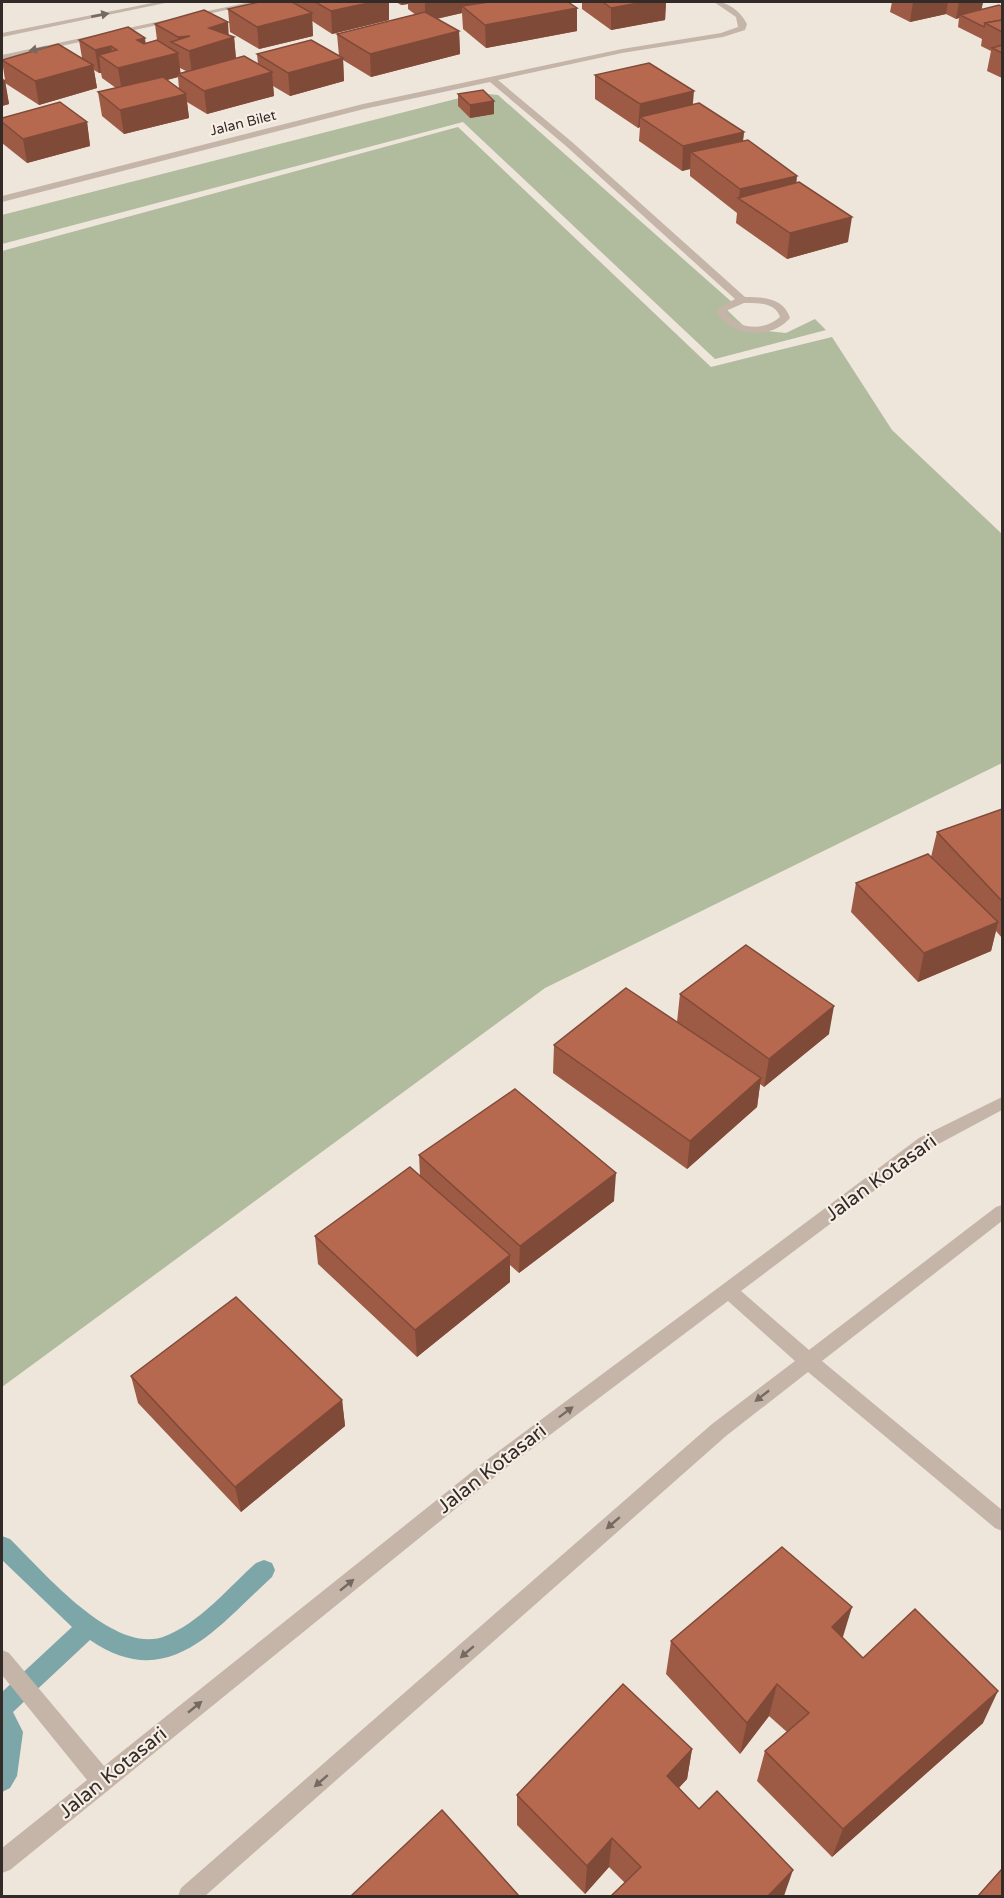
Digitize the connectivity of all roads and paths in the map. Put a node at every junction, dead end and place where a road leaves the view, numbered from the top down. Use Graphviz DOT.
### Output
graph roads {
  1 [pos="166,2"];
  2 [pos="259,2"];
  3 [pos="718,2"];
  4 [pos="2,35"];
  5 [pos="2,47"];
  6 [pos="11,55"];
  7 [pos="2,57"];
  8 [pos="492,80"];
  9 [pos="2,199"];
  10 [pos="742,300"];
  11 [pos="1002,1103"];
  12 [pos="1002,1212"];
  13 [pos="728,1290"];
  14 [pos="808,1360"];
  15 [pos="1002,1522"];
  16 [pos="3,1661"];
  17 [pos="103,1782"];
  18 [pos="2,1862"];
  19 [pos="189,1896"];
  4 -- 1 [label="street, one-way"];
  2 -- 6 [label="street, one-way"];
  3 -- 8 [label="street, Jalan Bilet"];
  5 -- 6 [label="street"];
  6 -- 7 [label="street"];
  8 -- 9 [label="street, Jalan Bilet"];
  8 -- 10 [label="street"];
  10 -- 10 [label="street"];
  11 -- 13 [label="street, Jalan Kotasari"];
  12 -- 14 [label="street"];
  13 -- 14 [label="street"];
  17 -- 13 [label="street, Jalan Kotasari, one-way"];
  14 -- 15 [label="street"];
  14 -- 19 [label="street, one-way"];
  16 -- 17 [label="street"];
  17 -- 18 [label="street, Jalan Kotasari"];
}
